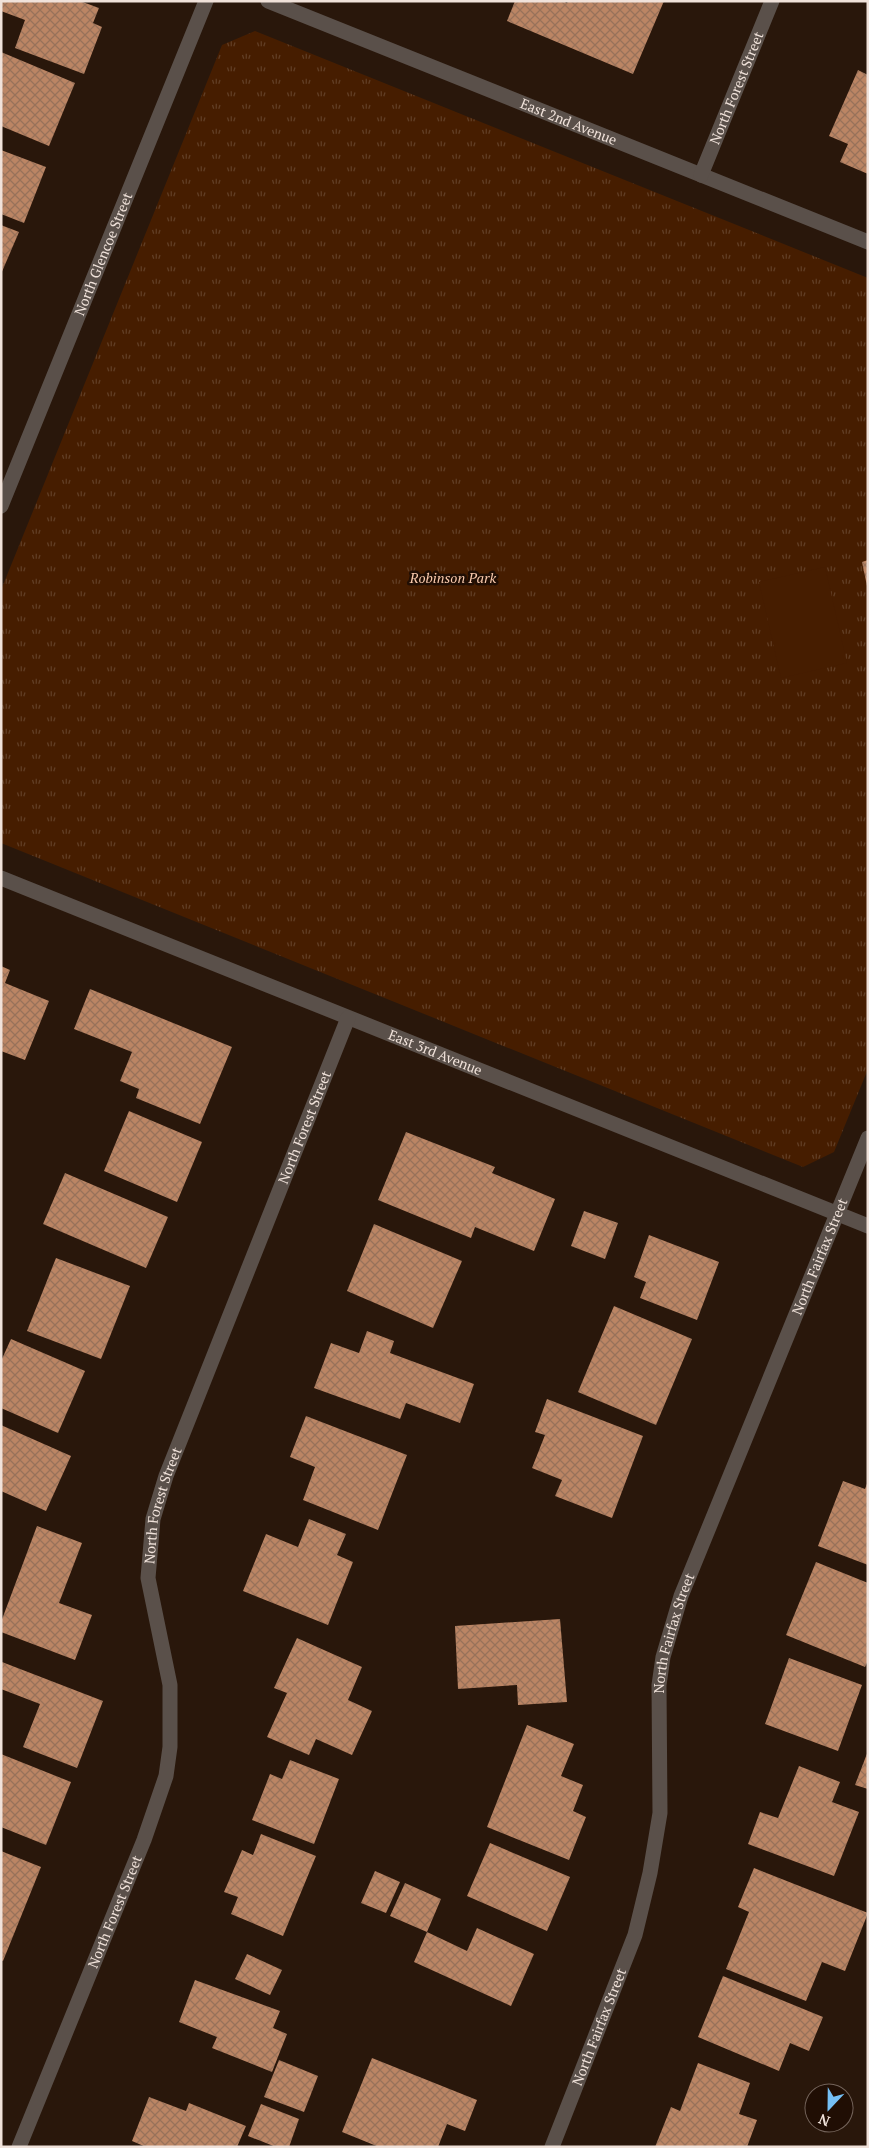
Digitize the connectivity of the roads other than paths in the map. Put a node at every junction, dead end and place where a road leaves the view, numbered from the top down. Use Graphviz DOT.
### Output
graph roads {
  1 [pos="206,1"];
  2 [pos="268,1"];
  3 [pos="772,1"];
  4 [pos="701,175"];
  5 [pos="868,242"];
  6 [pos="1,506"];
  7 [pos="1,878"];
  8 [pos="348,1018"];
  9 [pos="868,1138"];
  10 [pos="836,1214"];
  11 [pos="868,1226"];
  12 [pos="19,2147"];
  13 [pos="552,2147"];
  1 -- 6 [label="street, North Glencoe Street"];
  2 -- 4 [label="street, East 2nd Avenue"];
  3 -- 4 [label="street, North Forest Street"];
  4 -- 5 [label="street, East 2nd Avenue"];
  7 -- 8 [label="street, East 3rd Avenue"];
  8 -- 10 [label="street, East 3rd Avenue"];
  8 -- 12 [label="street, North Forest Street"];
  9 -- 10 [label="street, North Fairfax Street"];
  10 -- 11 [label="street, East 3rd Avenue"];
  10 -- 13 [label="street, North Fairfax Street"];
}
